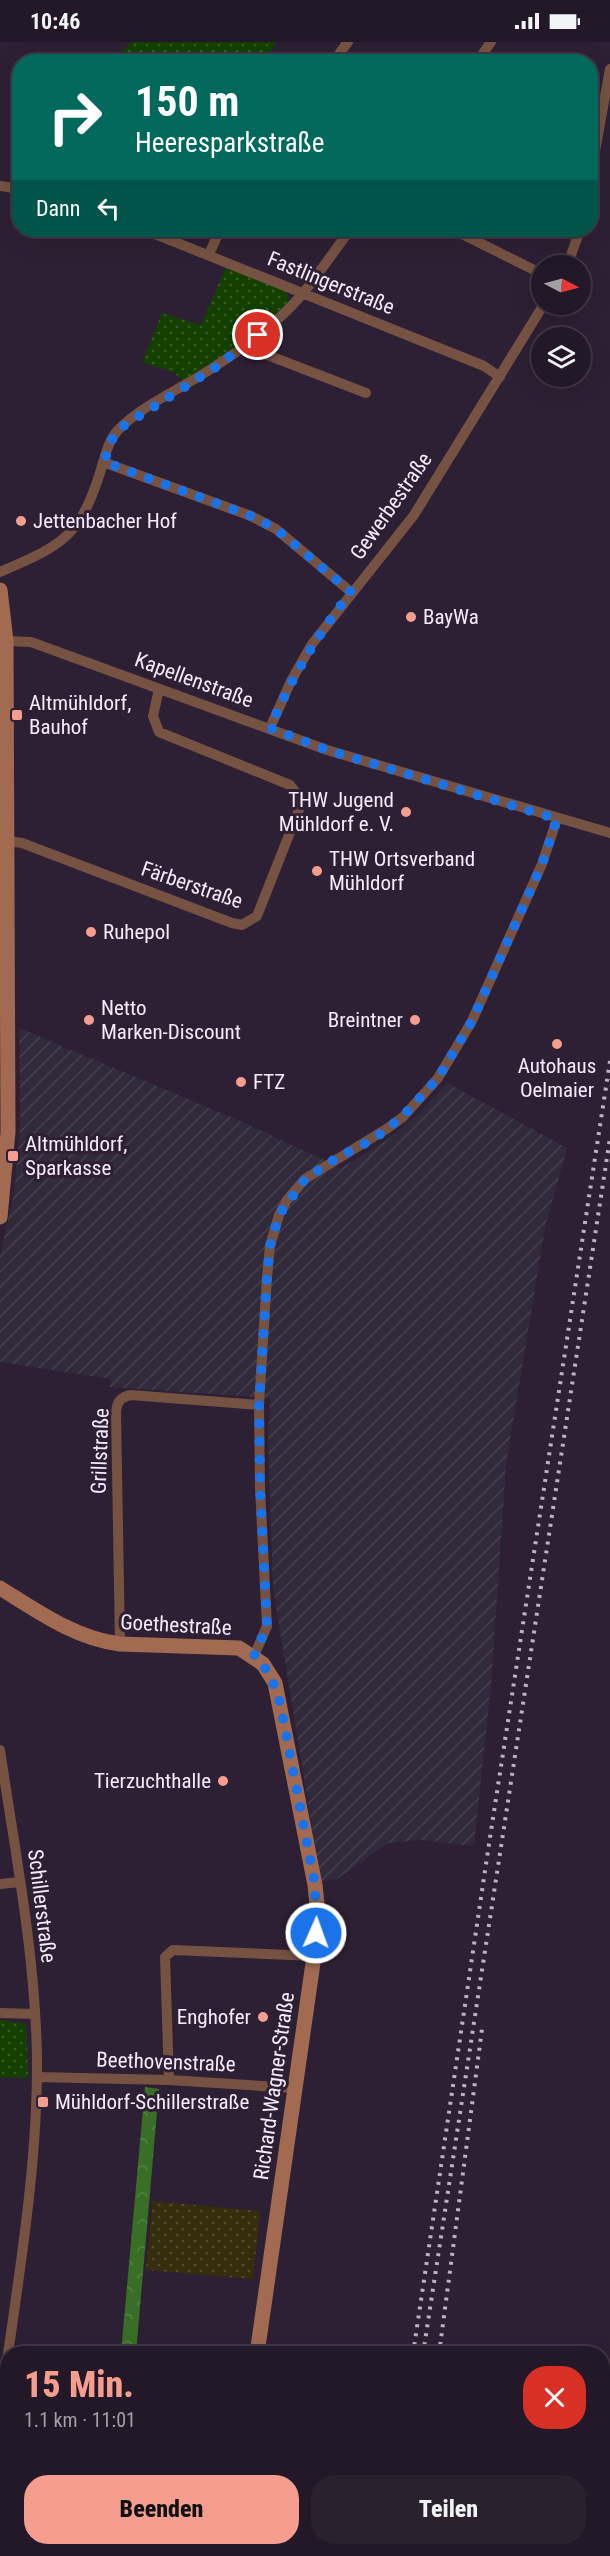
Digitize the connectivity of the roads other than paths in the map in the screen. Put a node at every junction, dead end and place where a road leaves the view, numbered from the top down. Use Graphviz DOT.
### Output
graph roads {
  1 [pos="610,69"];
  2 [pos="598,131"];
  3 [pos="164,237"];
  4 [pos="217,237"];
  5 [pos="345,237"];
  6 [pos="468,237"];
  7 [pos="577,237"];
  8 [pos="209,254"];
  9 [pos="571,255"];
  10 [pos="531,268"];
  11 [pos="303,293"];
  12 [pos="537,315"];
  13 [pos="244,346"];
  14 [pos="500,377"];
  15 [pos="366,393"];
  16 [pos="104,462"];
  17 [pos="0,572"];
  18 [pos="0,590"];
  19 [pos="351,592"];
  20 [pos="6,640"];
  21 [pos="159,689"];
  22 [pos="270,728"];
  23 [pos="557,819"];
  24 [pos="610,833"];
  25 [pos="8,841"];
  26 [pos="4,880"];
  27 [pos="0,1217"];
  28 [pos="259,1405"];
  29 [pos="0,1588"];
  30 [pos="120,1644"];
  31 [pos="254,1656"];
  32 [pos="0,1750"];
  33 [pos="20,1882"];
  34 [pos="0,1884"];
  35 [pos="314,1956"];
  36 [pos="0,2013"];
  37 [pos="35,2014"];
  38 [pos="37,2078"];
  39 [pos="168,2080"];
  40 [pos="294,2088"];
  41 [pos="9,2346"];
  42 [pos="258,2346"];
  1 -- 2 [label="street"];
  3 -- 8 [label="street, Fastlingerstraße"];
  4 -- 8 [label="street"];
  5 -- 11 [label="street"];
  6 -- 10 [label="street"];
  7 -- 9 [label="street"];
  8 -- 11 [label="street, Fastlingerstraße"];
  11 -- 13 [label="street"];
  11 -- 14 [label="street, Fastlingerstraße"];
  12 -- 14 [label="street, Gewerbestraße"];
  13 -- 15 [label="street"];
  13 -- 16 [label="street"];
  14 -- 19 [label="street, Gewerbestraße"];
  16 -- 17 [label="street"];
  16 -- 19 [label="street"];
  18 -- 20 [label="street"];
  19 -- 22 [label="street, Gewerbestraße"];
  20 -- 21 [label="street, Kapellenstraße"];
  20 -- 25 [label="street"];
  21 -- 22 [label="street, Kapellenstraße"];
  21 -- 25 [label="street, Färberstraße"];
  22 -- 23 [label="street, Kapellenstraße"];
  23 -- 24 [label="street, Kapellenstraße"];
  23 -- 28 [label="street"];
  25 -- 26 [label="street"];
  26 -- 27 [label="street"];
  28 -- 30 [label="street, Grillstraße"];
  28 -- 31 [label="street"];
  29 -- 30 [label="street, Goethestraße"];
  30 -- 31 [label="street, Goethestraße"];
  31 -- 35 [label="street, Richard-Wagner-Straße"];
  32 -- 33 [label="street, Schillerstraße"];
  33 -- 34 [label="street"];
  33 -- 37 [label="street, Schillerstraße"];
  35 -- 39 [label="street"];
  35 -- 40 [label="street, Richard-Wagner-Straße"];
  36 -- 37 [label="street"];
  37 -- 38 [label="street, Schillerstraße"];
  38 -- 39 [label="street, Beethovenstraße"];
  38 -- 41 [label="street, Schillerstraße"];
  39 -- 40 [label="street, Beethovenstraße"];
  40 -- 42 [label="street, Richard-Wagner-Straße"];
}
